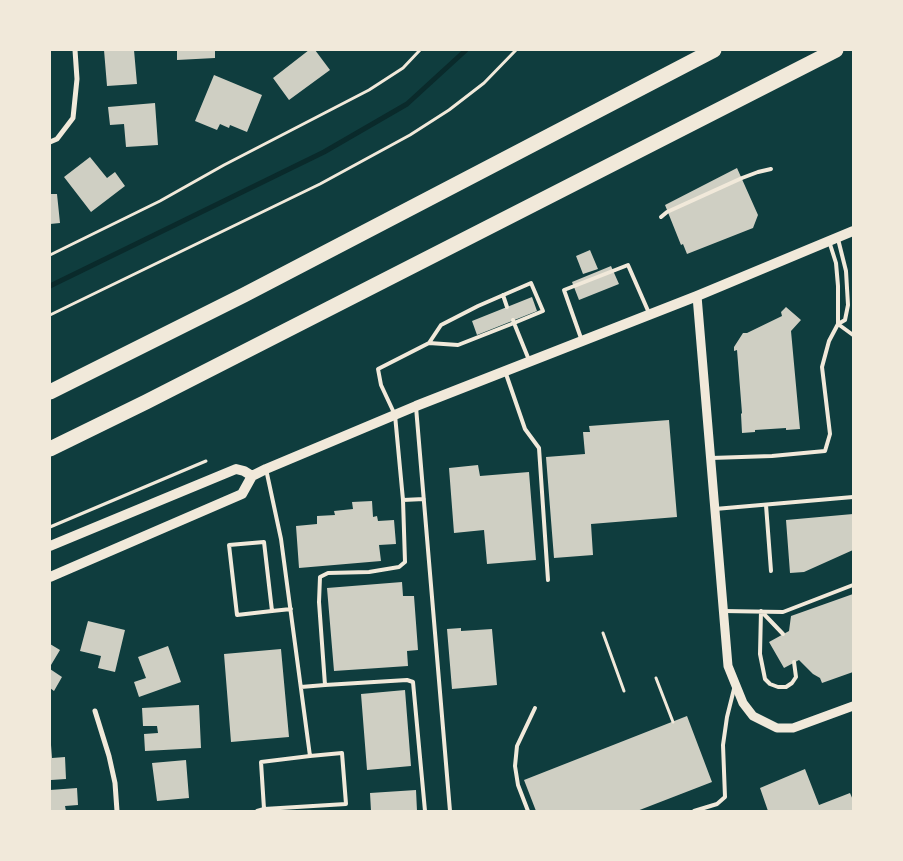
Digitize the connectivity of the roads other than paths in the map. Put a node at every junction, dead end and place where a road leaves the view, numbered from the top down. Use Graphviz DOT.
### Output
graph roads {
  1 [pos="75,50"];
  2 [pos="714,50"];
  3 [pos="836,50"];
  4 [pos="50,142"];
  5 [pos="772,169"];
  6 [pos="661,217"];
  7 [pos="853,231"];
  8 [pos="834,240"];
  9 [pos="503,295"];
  10 [pos="697,296"];
  11 [pos="507,307"];
  12 [pos="650,315"];
  13 [pos="514,322"];
  14 [pos="838,324"];
  15 [pos="853,335"];
  16 [pos="583,341"];
  17 [pos="429,344"];
  18 [pos="530,362"];
  19 [pos="505,372"];
  20 [pos="50,392"];
  21 [pos="416,406"];
  22 [pos="395,415"];
  23 [pos="50,449"];
  24 [pos="711,458"];
  25 [pos="266,469"];
  26 [pos="252,476"];
  27 [pos="853,498"];
  28 [pos="424,499"];
  29 [pos="403,500"];
  30 [pos="766,505"];
  31 [pos="715,509"];
  32 [pos="50,546"];
  33 [pos="771,571"];
  34 [pos="50,577"];
  35 [pos="548,580"];
  36 [pos="853,585"];
  37 [pos="291,610"];
  38 [pos="272,611"];
  39 [pos="724,611"];
  40 [pos="761,612"];
  41 [pos="783,634"];
  42 [pos="794,662"];
  43 [pos="736,684"];
  44 [pos="325,685"];
  45 [pos="301,687"];
  46 [pos="853,706"];
  47 [pos="535,708"];
  48 [pos="95,711"];
  49 [pos="310,756"];
  50 [pos="264,809"];
  51 [pos="117,811"];
  52 [pos="257,811"];
  53 [pos="425,811"];
  54 [pos="450,811"];
  55 [pos="528,811"];
  56 [pos="694,811"];
  1 -- 4 [label="street"];
  2 -- 20 [label="highway"];
  3 -- 23 [label="highway"];
  5 -- 6 [label="lane"];
  7 -- 8 [label="main road"];
  8 -- 10 [label="main road"];
  8 -- 14 [label="lane"];
  8 -- 14 [label="lane"];
  9 -- 11 [label="lane"];
  9 -- 13 [label="lane"];
  9 -- 17 [label="lane"];
  10 -- 12 [label="main road"];
  10 -- 24 [label="street"];
  12 -- 16 [label="main road"];
  12 -- 16 [label="lane"];
  13 -- 17 [label="lane"];
  13 -- 18 [label="lane"];
  14 -- 15 [label="lane"];
  14 -- 24 [label="lane"];
  16 -- 18 [label="main road"];
  17 -- 22 [label="lane"];
  18 -- 19 [label="main road"];
  19 -- 21 [label="main road"];
  19 -- 35 [label="lane"];
  21 -- 22 [label="main road"];
  21 -- 28 [label="lane"];
  22 -- 25 [label="main road"];
  22 -- 29 [label="lane"];
  24 -- 31 [label="street"];
  25 -- 26 [label="main road"];
  25 -- 37 [label="lane"];
  26 -- 32 [label="main road"];
  26 -- 34 [label="main road"];
  27 -- 30 [label="lane"];
  28 -- 29 [label="lane"];
  28 -- 54 [label="lane"];
  29 -- 44 [label="lane"];
  30 -- 31 [label="lane"];
  30 -- 33 [label="lane"];
  31 -- 39 [label="street"];
  36 -- 40 [label="lane"];
  37 -- 38 [label="lane"];
  37 -- 45 [label="lane"];
  38 -- 38 [label="lane"];
  39 -- 40 [label="lane"];
  39 -- 43 [label="street"];
  40 -- 41 [label="lane"];
  40 -- 42 [label="lane"];
  43 -- 46 [label="street"];
  43 -- 56 [label="lane"];
  44 -- 45 [label="lane"];
  44 -- 53 [label="lane"];
  45 -- 49 [label="lane"];
  47 -- 55 [label="lane"];
  48 -- 51 [label="street"];
  49 -- 50 [label="lane"];
  49 -- 50 [label="lane"];
  50 -- 52 [label="lane"];
}
